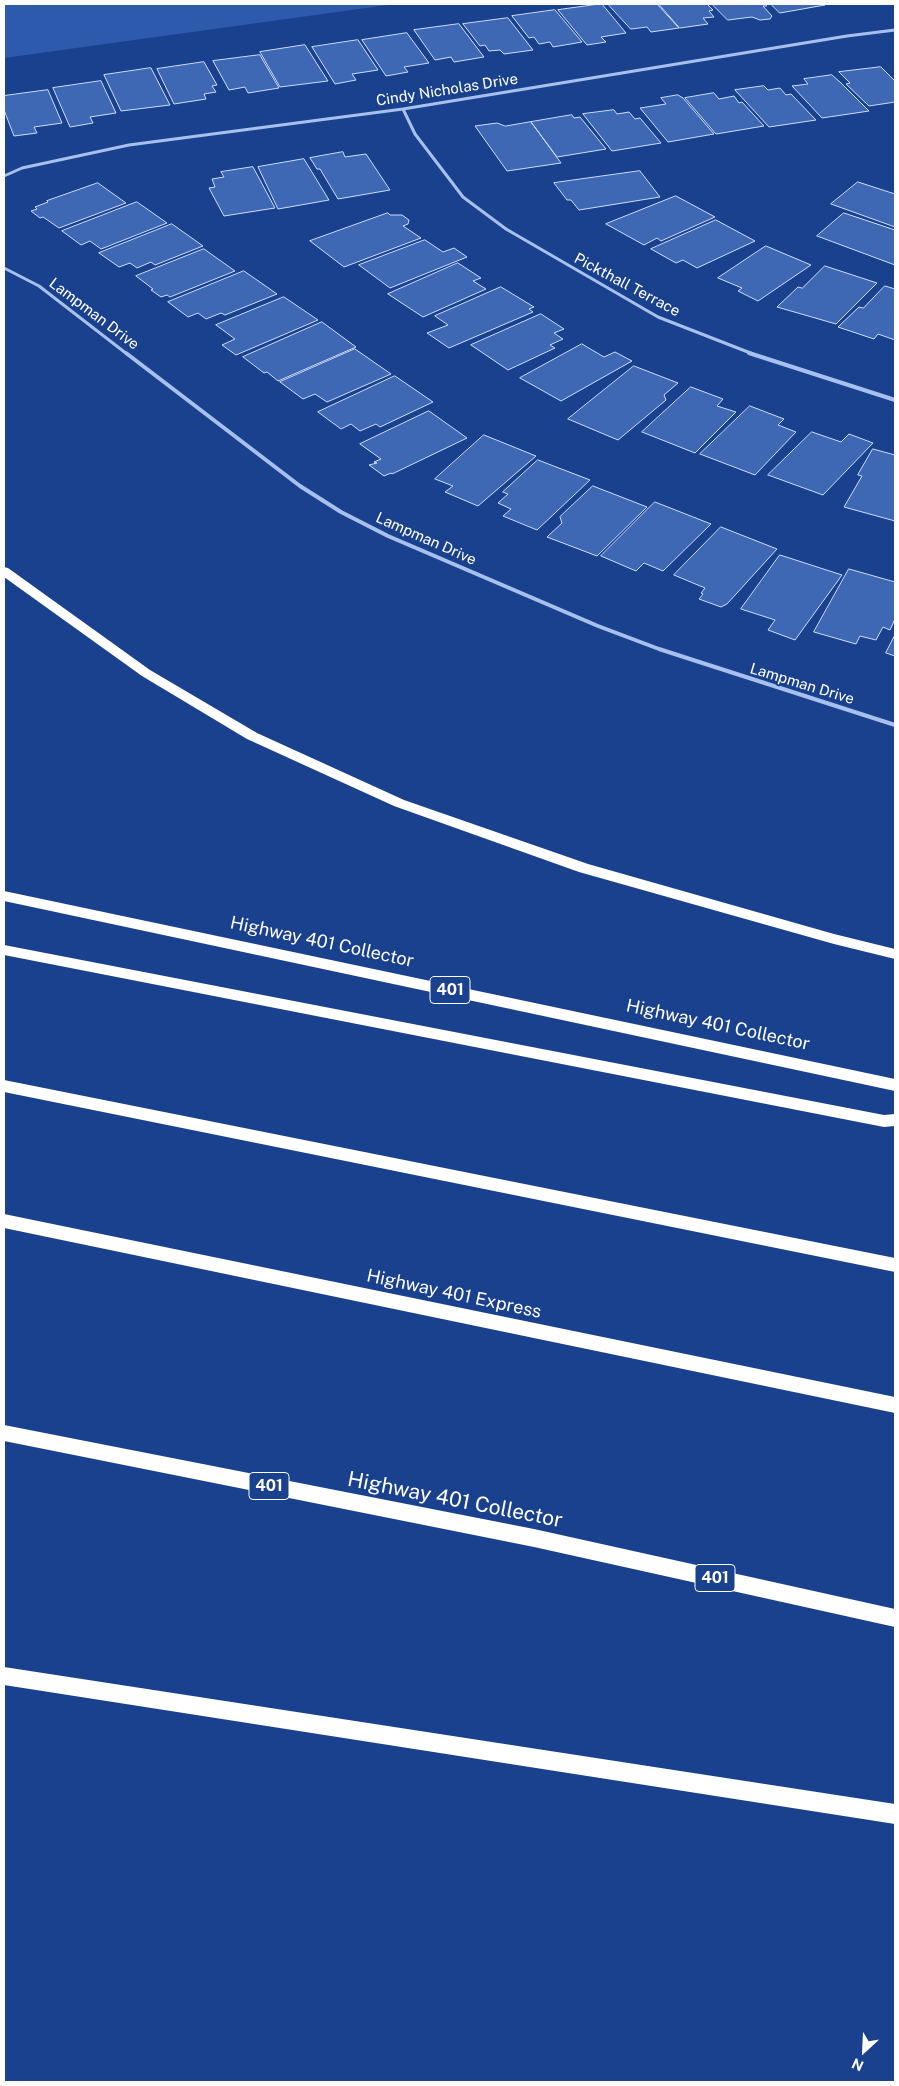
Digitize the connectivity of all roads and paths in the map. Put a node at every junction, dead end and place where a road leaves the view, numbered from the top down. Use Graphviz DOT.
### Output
graph roads {
  1 [pos="895,30"];
  2 [pos="403,109"];
  3 [pos="4,176"];
  4 [pos="4,268"];
  5 [pos="895,400"];
  6 [pos="4,571"];
  7 [pos="895,725"];
  8 [pos="4,896"];
  9 [pos="4,950"];
  10 [pos="895,954"];
  11 [pos="895,1085"];
  12 [pos="4,1086"];
  13 [pos="895,1120"];
  14 [pos="4,1221"];
  15 [pos="895,1265"];
  16 [pos="895,1405"];
  17 [pos="4,1433"];
  18 [pos="895,1618"];
  19 [pos="4,1676"];
  20 [pos="895,1814"];
  1 -- 2 [label="street, Cindy Nicholas Drive"];
  2 -- 3 [label="street, Cindy Nicholas Drive"];
  2 -- 5 [label="street, Pickthall Terrace"];
  4 -- 7 [label="street, Lampman Drive"];
  6 -- 10 [label="highway"];
  8 -- 11 [label="highway, Highway 401 Collector / 401"];
  9 -- 13 [label="highway"];
  12 -- 15 [label="highway"];
  14 -- 16 [label="highway, Highway 401 Express"];
  17 -- 18 [label="highway, Highway 401 Collector / 401"];
  19 -- 20 [label="highway"];
}
